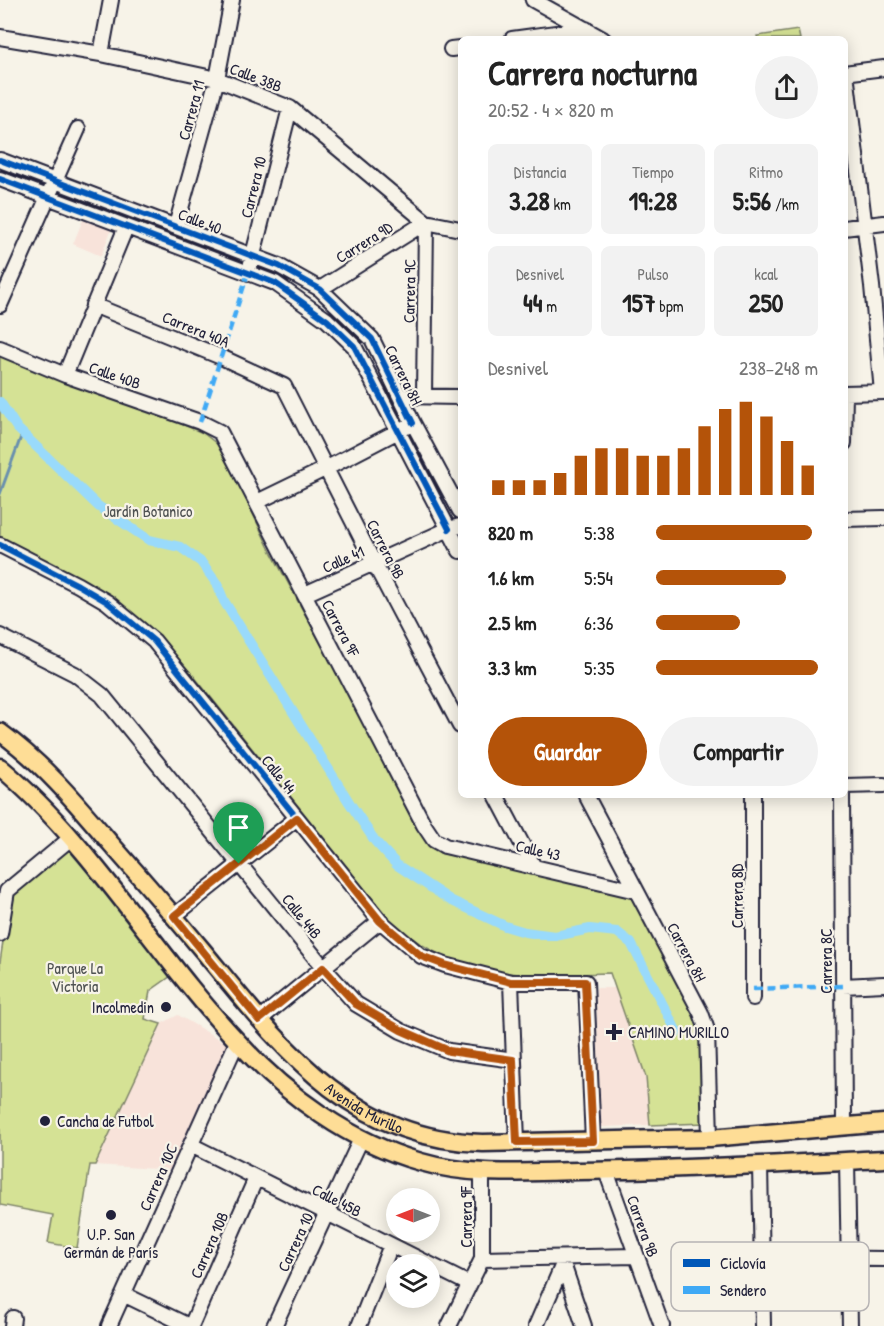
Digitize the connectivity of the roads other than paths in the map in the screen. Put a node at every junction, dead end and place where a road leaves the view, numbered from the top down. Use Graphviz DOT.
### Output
graph roads {
  1 [pos="111,0"];
  2 [pos="232,0"];
  3 [pos="532,0"];
  4 [pos="586,29"];
  5 [pos="534,36"];
  6 [pos="598,36"];
  7 [pos="0,38"];
  8 [pos="100,54"];
  9 [pos="884,68"];
  10 [pos="848,73"];
  11 [pos="217,79"];
  12 [pos="848,96"];
  13 [pos="290,108"];
  14 [pos="78,129"];
  15 [pos="0,160"];
  16 [pos="0,179"];
  17 [pos="56,181"];
  18 [pos="48,198"];
  19 [pos="426,222"];
  20 [pos="884,223"];
  21 [pos="176,226"];
  22 [pos="865,226"];
  23 [pos="126,227"];
  24 [pos="848,228"];
  25 [pos="458,229"];
  26 [pos="252,255"];
  27 [pos="248,273"];
  28 [pos="320,289"];
  29 [pos="0,305"];
  30 [pos="93,305"];
  31 [pos="372,339"];
  32 [pos="354,346"];
  33 [pos="0,348"];
  34 [pos="65,375"];
  35 [pos="284,386"];
  36 [pos="883,392"];
  37 [pos="848,393"];
  38 [pos="400,396"];
  39 [pos="424,396"];
  40 [pos="458,397"];
  41 [pos="413,423"];
  42 [pos="399,430"];
  43 [pos="220,432"];
  44 [pos="327,468"];
  45 [pos="256,502"];
  46 [pos="458,507"];
  47 [pos="848,519"];
  48 [pos="884,519"];
  49 [pos="455,527"];
  50 [pos="0,545"];
  51 [pos="374,563"];
  52 [pos="304,594"];
  53 [pos="0,636"];
  54 [pos="458,722"];
  55 [pos="0,732"];
  56 [pos="0,767"];
  57 [pos="884,785"];
  58 [pos="848,786"];
  59 [pos="498,798"];
  60 [pos="588,798"];
  61 [pos="753,798"];
  62 [pos="842,798"];
  63 [pos="297,818"];
  64 [pos="71,838"];
  65 [pos="434,840"];
  66 [pos="239,864"];
  67 [pos="532,865"];
  68 [pos="4,887"];
  69 [pos="636,891"];
  70 [pos="174,916"];
  71 [pos="380,921"];
  72 [pos="0,934"];
  73 [pos="323,968"];
  74 [pos="511,982"];
  75 [pos="884,984"];
  76 [pos="843,986"];
  77 [pos="753,998"];
  78 [pos="259,1020"];
  79 [pos="237,1042"];
  80 [pos="513,1060"];
  81 [pos="884,1123"];
  82 [pos="844,1126"];
  83 [pos="710,1138"];
  84 [pos="361,1139"];
  85 [pos="593,1141"];
  86 [pos="517,1142"];
  87 [pos="191,1145"];
  88 [pos="884,1159"];
  89 [pos="847,1161"];
  90 [pos="760,1165"];
  91 [pos="606,1171"];
  92 [pos="482,1173"];
  93 [pos="256,1178"];
  94 [pos="327,1213"];
  95 [pos="761,1242"];
  96 [pos="849,1242"];
  97 [pos="391,1245"];
  98 [pos="635,1256"];
  99 [pos="482,1259"];
  100 [pos="562,1261"];
  101 [pos="469,1284"];
  102 [pos="124,1295"];
  103 [pos="763,1311"];
  104 [pos="850,1311"];
  105 [pos="109,1326"];
  106 [pos="190,1326"];
  107 [pos="274,1326"];
  108 [pos="359,1326"];
  109 [pos="449,1326"];
  110 [pos="536,1326"];
  111 [pos="584,1326"];
  112 [pos="662,1326"];
  113 [pos="763,1326"];
  114 [pos="850,1326"];
  1 -- 8 [label="street"];
  2 -- 11 [label="street, Carrera 11"];
  3 -- 4 [label="street"];
  4 -- 5 [label="street"];
  4 -- 6 [label="street"];
  7 -- 8 [label="street, Calle 38B"];
  8 -- 11 [label="street, Calle 38B"];
  9 -- 10 [label="street"];
  11 -- 13 [label="street, Calle 38B"];
  11 -- 21 [label="street, Carrera 11"];
  12 -- 22 [label="street"];
  13 -- 19 [label="street, Calle 38B"];
  13 -- 26 [label="street, Carrera 10"];
  14 -- 17 [label="street"];
  15 -- 17 [label="street, Calle 40"];
  16 -- 18 [label="street, Calle 40"];
  17 -- 18 [label="street"];
  17 -- 21 [label="street, Calle 40"];
  18 -- 23 [label="street, Calle 40"];
  18 -- 29 [label="street"];
  19 -- 25 [label="street, Calle 38B"];
  19 -- 28 [label="street, Carrera 9D"];
  19 -- 39 [label="street, Carrera 9C"];
  20 -- 22 [label="street"];
  21 -- 26 [label="street, Calle 40"];
  22 -- 24 [label="street"];
  22 -- 36 [label="street"];
  23 -- 27 [label="street, Calle 40"];
  23 -- 30 [label="street"];
  26 -- 27 [label="street, Carrera 10"];
  26 -- 28 [label="street, Calle 40"];
  27 -- 32 [label="street, Calle 40"];
  28 -- 31 [label="street, Calle 40"];
  30 -- 34 [label="street"];
  30 -- 35 [label="street, Carrera 40A"];
  31 -- 38 [label="street, Carrera 8H"];
  32 -- 42 [label="street, Carrera 8H"];
  33 -- 34 [label="street, Calle 40B"];
  34 -- 43 [label="street, Calle 40B"];
  35 -- 44 [label="street, Carrera 9B"];
  36 -- 37 [label="street"];
  38 -- 39 [label="street"];
  38 -- 41 [label="street, Carrera 8H"];
  39 -- 40 [label="street"];
  41 -- 42 [label="street"];
  41 -- 46 [label="street, Carrera 8H"];
  42 -- 44 [label="street"];
  42 -- 49 [label="street, Carrera 8H"];
  43 -- 45 [label="street, Carrera 9F"];
  44 -- 45 [label="street"];
  44 -- 51 [label="street, Carrera 9B"];
  45 -- 52 [label="street, Carrera 9F"];
  47 -- 48 [label="street"];
  49 -- 51 [label="street, Calle 41"];
  50 -- 63 [label="street, Calle 44"];
  51 -- 52 [label="street, Calle 41"];
  51 -- 54 [label="street, Carrera 9B"];
  52 -- 65 [label="street, Carrera 9F"];
  53 -- 66 [label="street, Calle 44B"];
  55 -- 70 [label="main road, Avenida Murillo"];
  56 -- 64 [label="main road, Avenida Murillo"];
  57 -- 58 [label="street"];
  59 -- 67 [label="street"];
  60 -- 69 [label="street, Carrera 8H"];
  61 -- 77 [label="street, Carrera 8D"];
  62 -- 76 [label="street, Carrera 8C"];
  63 -- 66 [label="street"];
  63 -- 71 [label="street, Calle 44"];
  64 -- 68 [label="street"];
  64 -- 79 [label="main road, Avenida Murillo"];
  65 -- 67 [label="street, Calle 43"];
  66 -- 70 [label="street"];
  66 -- 73 [label="street, Calle 44B"];
  67 -- 69 [label="street, Calle 43"];
  68 -- 72 [label="street"];
  69 -- 83 [label="street, Carrera 8H"];
  70 -- 78 [label="main road, Avenida Murillo"];
  71 -- 73 [label="street"];
  71 -- 74 [label="street, Calle 44"];
  73 -- 78 [label="street"];
  73 -- 80 [label="street, Calle 44B"];
  74 -- 80 [label="street"];
  74 -- 85 [label="street, Calle 44"];
  75 -- 76 [label="street"];
  76 -- 82 [label="street, Carrera 8C"];
  78 -- 86 [label="main road, Avenida Murillo"];
  79 -- 84 [label="main road, Avenida Murillo"];
  79 -- 87 [label="street, Carrera 10C"];
  80 -- 86 [label="street"];
  81 -- 82 [label="main road, Avenida Murillo"];
  82 -- 83 [label="main road, Avenida Murillo"];
  83 -- 85 [label="main road, Avenida Murillo"];
  84 -- 92 [label="main road, Avenida Murillo"];
  84 -- 94 [label="street, Carrera 10"];
  85 -- 86 [label="main road, Avenida Murillo"];
  87 -- 93 [label="street, Calle 45B"];
  87 -- 102 [label="street, Carrera 10C"];
  88 -- 89 [label="main road, Avenida Murillo"];
  89 -- 90 [label="main road, Avenida Murillo"];
  89 -- 96 [label="street"];
  90 -- 91 [label="main road, Avenida Murillo"];
  90 -- 95 [label="street"];
  91 -- 92 [label="main road, Avenida Murillo"];
  91 -- 98 [label="street, Carrera 9B"];
  92 -- 99 [label="street, Carrera 9F"];
  93 -- 94 [label="street, Calle 45B"];
  93 -- 106 [label="street, Carrera 10B"];
  94 -- 97 [label="street, Calle 45B"];
  94 -- 107 [label="street, Carrera 10"];
  97 -- 101 [label="street, Calle 45B"];
  97 -- 108 [label="street"];
  98 -- 100 [label="street"];
  98 -- 112 [label="street, Carrera 9B"];
  99 -- 100 [label="street"];
  99 -- 101 [label="street, Carrera 9F"];
  100 -- 110 [label="street"];
  100 -- 111 [label="street"];
  101 -- 109 [label="street, Carrera 9F"];
  102 -- 105 [label="street, Carrera 10C"];
  102 -- 106 [label="street"];
  103 -- 113 [label="street"];
  104 -- 114 [label="street"];
}
